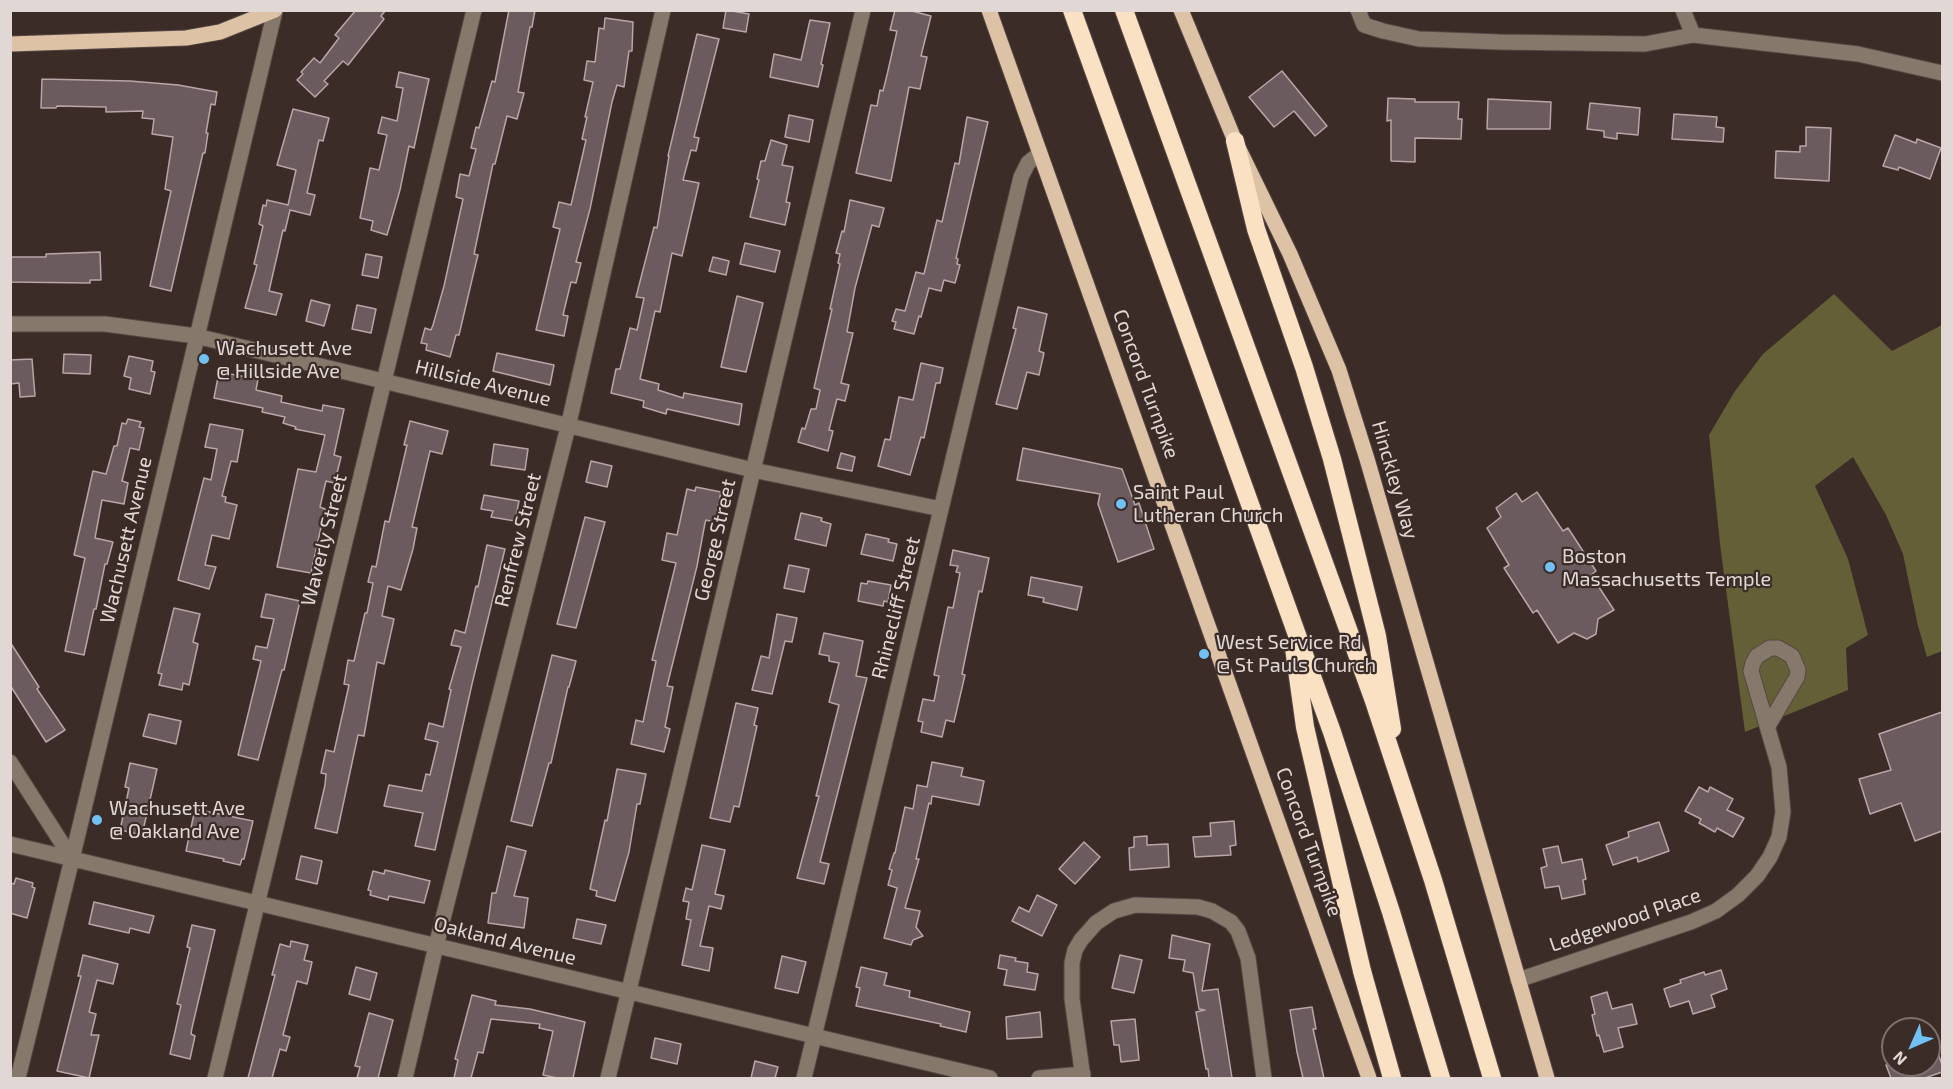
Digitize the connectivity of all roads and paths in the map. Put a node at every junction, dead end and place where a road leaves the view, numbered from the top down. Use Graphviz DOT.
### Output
graph roads {
  1 [pos="474,10"];
  2 [pos="663,10"];
  3 [pos="863,10"];
  4 [pos="989,10"];
  5 [pos="1072,10"];
  6 [pos="1124,10"];
  7 [pos="1181,10"];
  8 [pos="1683,10"];
  9 [pos="275,11"];
  10 [pos="1361,18"];
  11 [pos="1693,35"];
  12 [pos="10,44"];
  13 [pos="1942,73"];
  14 [pos="1235,141"];
  15 [pos="1040,153"];
  16 [pos="10,324"];
  17 [pos="196,336"];
  18 [pos="385,380"];
  19 [pos="568,427"];
  20 [pos="753,470"];
  21 [pos="941,509"];
  22 [pos="1289,608"];
  23 [pos="1768,726"];
  24 [pos="10,762"];
  25 [pos="1401,781"];
  26 [pos="10,844"];
  27 [pos="72,859"];
  28 [pos="258,904"];
  29 [pos="436,946"];
  30 [pos="1518,980"];
  31 [pos="629,993"];
  32 [pos="814,1037"];
  33 [pos="1083,1076"];
  34 [pos="18,1078"];
  35 [pos="215,1078"];
  36 [pos="405,1078"];
  37 [pos="608,1078"];
  38 [pos="804,1078"];
  39 [pos="990,1078"];
  40 [pos="1039,1078"];
  41 [pos="1264,1078"];
  42 [pos="1369,1078"];
  43 [pos="1392,1078"];
  44 [pos="1441,1078"];
  45 [pos="1492,1078"];
  46 [pos="1547,1078"];
  1 -- 18 [label="street, Waverly Street"];
  2 -- 19 [label="street, Renfrew Street"];
  3 -- 20 [label="street, George Street"];
  4 -- 15 [label="main road, Concord Turnpike"];
  5 -- 22 [label="highway"];
  6 -- 25 [label="highway"];
  7 -- 14 [label="main road, Hinckley Way"];
  8 -- 11 [label="street"];
  9 -- 12 [label="main road"];
  9 -- 17 [label="street, Wachusett Avenue"];
  10 -- 11 [label="street"];
  11 -- 13 [label="street"];
  14 -- 25 [label="highway"];
  14 -- 30 [label="main road, Hinckley Way"];
  15 -- 21 [label="street, Rhinecliff Street"];
  15 -- 42 [label="main road, Concord Turnpike"];
  16 -- 17 [label="street, Hillside Avenue"];
  17 -- 18 [label="street, Hillside Avenue"];
  17 -- 27 [label="street, Wachusett Avenue"];
  18 -- 19 [label="street, Hillside Avenue"];
  18 -- 28 [label="street, Waverly Street"];
  19 -- 20 [label="street, Hillside Avenue"];
  19 -- 29 [label="street, Renfrew Street"];
  20 -- 21 [label="street, Hillside Avenue"];
  20 -- 31 [label="street, George Street"];
  21 -- 32 [label="street, Rhinecliff Street"];
  22 -- 43 [label="highway"];
  22 -- 44 [label="highway"];
  23 -- 23 [label="street, Ledgewood Place"];
  23 -- 30 [label="street, Ledgewood Place"];
  24 -- 27 [label="street"];
  25 -- 45 [label="highway"];
  26 -- 27 [label="street, Oakland Avenue"];
  27 -- 28 [label="street, Oakland Avenue"];
  27 -- 34 [label="street, Wachusett Avenue"];
  28 -- 29 [label="street, Oakland Avenue"];
  28 -- 35 [label="street, Waverly Street"];
  29 -- 31 [label="street, Oakland Avenue"];
  29 -- 36 [label="street, Renfrew Street"];
  30 -- 46 [label="main road"];
  31 -- 32 [label="street, Oakland Avenue"];
  31 -- 37 [label="street, George Street"];
  32 -- 38 [label="street, Rhinecliff Street"];
  32 -- 39 [label="street, Oakland Avenue"];
  33 -- 40 [label="street"];
  33 -- 41 [label="street"];
}
